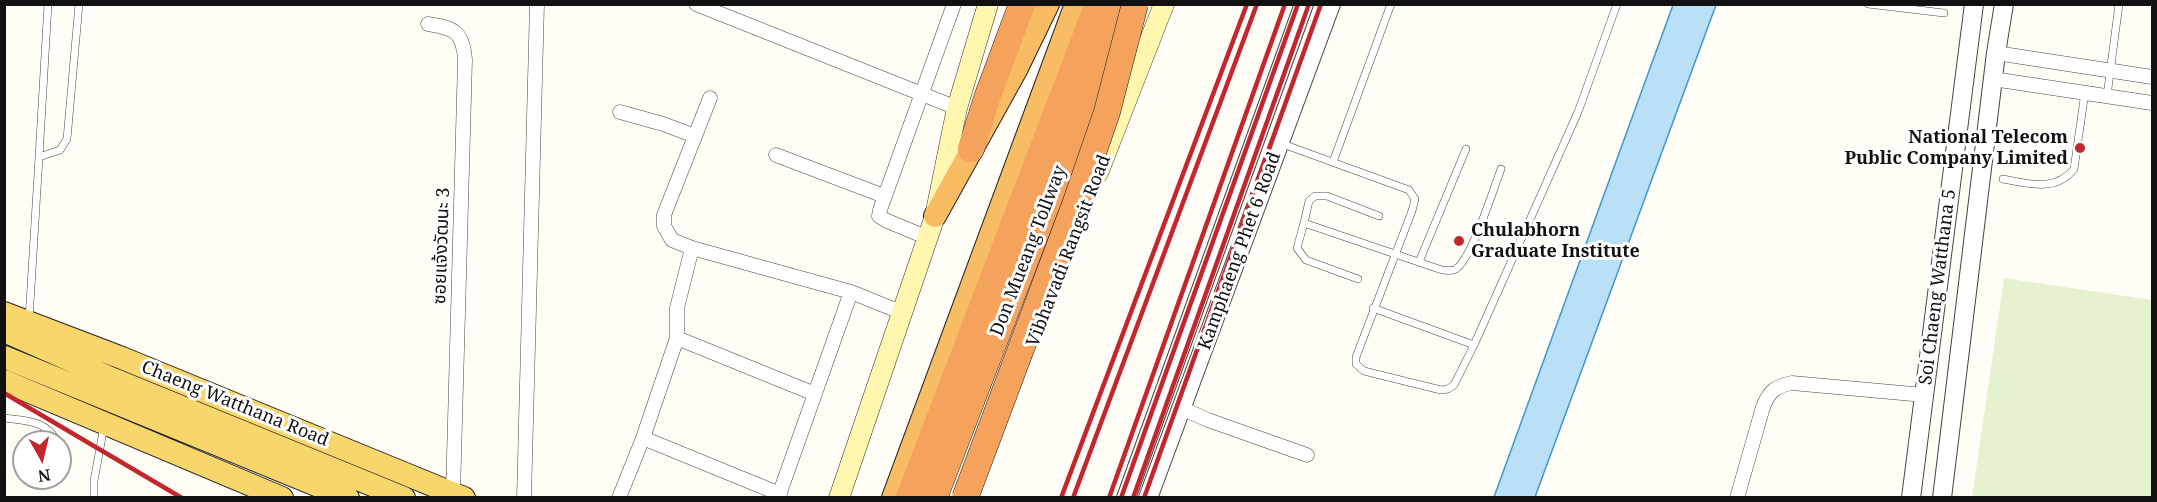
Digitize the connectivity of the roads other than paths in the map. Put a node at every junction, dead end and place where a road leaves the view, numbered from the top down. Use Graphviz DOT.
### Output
graph roads {
  1 [pos="48,4"];
  2 [pos="79,4"];
  3 [pos="537,4"];
  4 [pos="696,4"];
  5 [pos="954,4"];
  6 [pos="988,4"];
  7 [pos="1022,4"];
  8 [pos="1048,4"];
  9 [pos="1076,4"];
  10 [pos="1098,4"];
  11 [pos="1124,4"];
  12 [pos="1134,4"];
  13 [pos="1142,4"];
  14 [pos="1164,4"];
  15 [pos="1304,4"];
  16 [pos="1331,4"];
  17 [pos="1391,4"];
  18 [pos="1617,4"];
  19 [pos="1868,4"];
  20 [pos="1974,4"];
  21 [pos="2004,4"];
  22 [pos="2119,4"];
  23 [pos="1915,7"];
  24 [pos="1944,13"];
  25 [pos="428,24"];
  26 [pos="1968,50"];
  27 [pos="1996,53"];
  28 [pos="2111,71"];
  29 [pos="1965,74"];
  30 [pos="2152,77"];
  31 [pos="1993,79"];
  32 [pos="2085,92"];
  33 [pos="921,94"];
  34 [pos="2107,96"];
  35 [pos="710,98"];
  36 [pos="2152,103"];
  37 [pos="957,108"];
  38 [pos="620,112"];
  39 [pos="695,136"];
  40 [pos="1280,143"];
  41 [pos="971,149"];
  42 [pos="1466,149"];
  43 [pos="776,155"];
  44 [pos="39,157"];
  45 [pos="1333,162"];
  46 [pos="1501,169"];
  47 [pos="2004,179"];
  48 [pos="884,196"];
  49 [pos="935,216"];
  50 [pos="1379,216"];
  51 [pos="1304,223"];
  52 [pos="928,238"];
  53 [pos="693,248"];
  54 [pos="1395,254"];
  55 [pos="1419,262"];
  56 [pos="1358,279"];
  57 [pos="851,292"];
  58 [pos="1373,308"];
  59 [pos="4,313"];
  60 [pos="903,313"];
  61 [pos="28,323"];
  62 [pos="4,331"];
  63 [pos="677,338"];
  64 [pos="1474,345"];
  65 [pos="4,357"];
  66 [pos="4,381"];
  67 [pos="109,388"];
  68 [pos="815,394"];
  69 [pos="1924,395"];
  70 [pos="1181,408"];
  71 [pos="4,418"];
  72 [pos="104,424"];
  73 [pos="48,430"];
  74 [pos="643,438"];
  75 [pos="1307,455"];
  76 [pos="459,495"];
  77 [pos="779,496"];
  78 [pos="94,498"];
  79 [pos="282,498"];
  80 [pos="348,498"];
  81 [pos="404,498"];
  82 [pos="524,498"];
  83 [pos="619,498"];
  84 [pos="839,498"];
  85 [pos="893,498"];
  86 [pos="909,498"];
  87 [pos="934,498"];
  88 [pos="956,498"];
  89 [pos="965,498"];
  90 [pos="974,498"];
  91 [pos="1126,498"];
  92 [pos="1148,498"];
  93 [pos="1737,498"];
  94 [pos="1911,498"];
  95 [pos="1942,498"];
  1 -- 44 [label="lane"];
  2 -- 44 [label="lane"];
  3 -- 82 [label="street"];
  4 -- 33 [label="street"];
  5 -- 33 [label="street"];
  6 -- 37 [label="main road"];
  7 -- 41 [label="highway"];
  8 -- 41 [label="highway"];
  9 -- 85 [label="highway"];
  10 -- 86 [label="highway, Don Mueang Tollway"];
  11 -- 87 [label="highway, Don Mueang Tollway"];
  12 -- 89 [label="highway, bridge"];
  13 -- 88 [label="highway, Vibhavadi Rangsit Road"];
  14 -- 90 [label="main road, Vibhavadi Rangsit Road"];
  15 -- 91 [label="street, Kamphaeng Phet 6 Road"];
  16 -- 40 [label="street, Kamphaeng Phet 6 Road"];
  17 -- 45 [label="lane"];
  18 -- 64 [label="lane"];
  19 -- 23 [label="lane"];
  20 -- 26 [label="street, Soi Chaeng Watthana 5"];
  21 -- 27 [label="street, Soi Chaeng Watthana 5"];
  22 -- 28 [label="lane"];
  23 -- 24 [label="lane"];
  25 -- 76 [label="street, ซอยแจ้งวัฒนะ 3"];
  26 -- 27 [label="street"];
  26 -- 29 [label="street, Soi Chaeng Watthana 5"];
  27 -- 28 [label="street"];
  27 -- 31 [label="street, Soi Chaeng Watthana 5"];
  28 -- 30 [label="street"];
  28 -- 34 [label="lane"];
  29 -- 31 [label="street"];
  29 -- 69 [label="street, Soi Chaeng Watthana 5"];
  31 -- 32 [label="street"];
  31 -- 95 [label="street, Soi Chaeng Watthana 5"];
  32 -- 34 [label="street"];
  32 -- 47 [label="lane"];
  33 -- 37 [label="street"];
  33 -- 48 [label="street"];
  34 -- 36 [label="street"];
  35 -- 39 [label="street"];
  37 -- 49 [label="main road"];
  38 -- 39 [label="street"];
  39 -- 53 [label="street"];
  40 -- 45 [label="lane"];
  40 -- 70 [label="street, Kamphaeng Phet 6 Road"];
  41 -- 49 [label="highway"];
  42 -- 55 [label="lane"];
  43 -- 48 [label="street"];
  44 -- 61 [label="lane"];
  45 -- 54 [label="lane"];
  46 -- 55 [label="lane"];
  48 -- 52 [label="street"];
  49 -- 52 [label="main road"];
  50 -- 51 [label="lane"];
  51 -- 54 [label="lane"];
  51 -- 56 [label="lane"];
  52 -- 60 [label="main road"];
  53 -- 57 [label="street"];
  53 -- 63 [label="street"];
  54 -- 55 [label="lane"];
  54 -- 58 [label="lane"];
  57 -- 60 [label="street"];
  57 -- 68 [label="street"];
  58 -- 64 [label="lane"];
  58 -- 64 [label="lane"];
  59 -- 61 [label="main road, Chaeng Watthana Road"];
  60 -- 84 [label="main road"];
  61 -- 76 [label="main road, Chaeng Watthana Road"];
  62 -- 67 [label="main road, Chaeng Watthana Road"];
  63 -- 68 [label="street"];
  63 -- 74 [label="street"];
  65 -- 67 [label="main road, Chaeng Watthana Road"];
  66 -- 72 [label="main road"];
  67 -- 80 [label="main road, Chaeng Watthana Road"];
  67 -- 81 [label="main road, Chaeng Watthana Road"];
  68 -- 77 [label="street"];
  69 -- 93 [label="street"];
  69 -- 94 [label="street, Soi Chaeng Watthana 5"];
  70 -- 75 [label="street"];
  70 -- 92 [label="street, Kamphaeng Phet 6 Road"];
  71 -- 73 [label="lane"];
  72 -- 78 [label="lane"];
  72 -- 79 [label="main road"];
  74 -- 77 [label="street"];
  74 -- 83 [label="street"];
}
